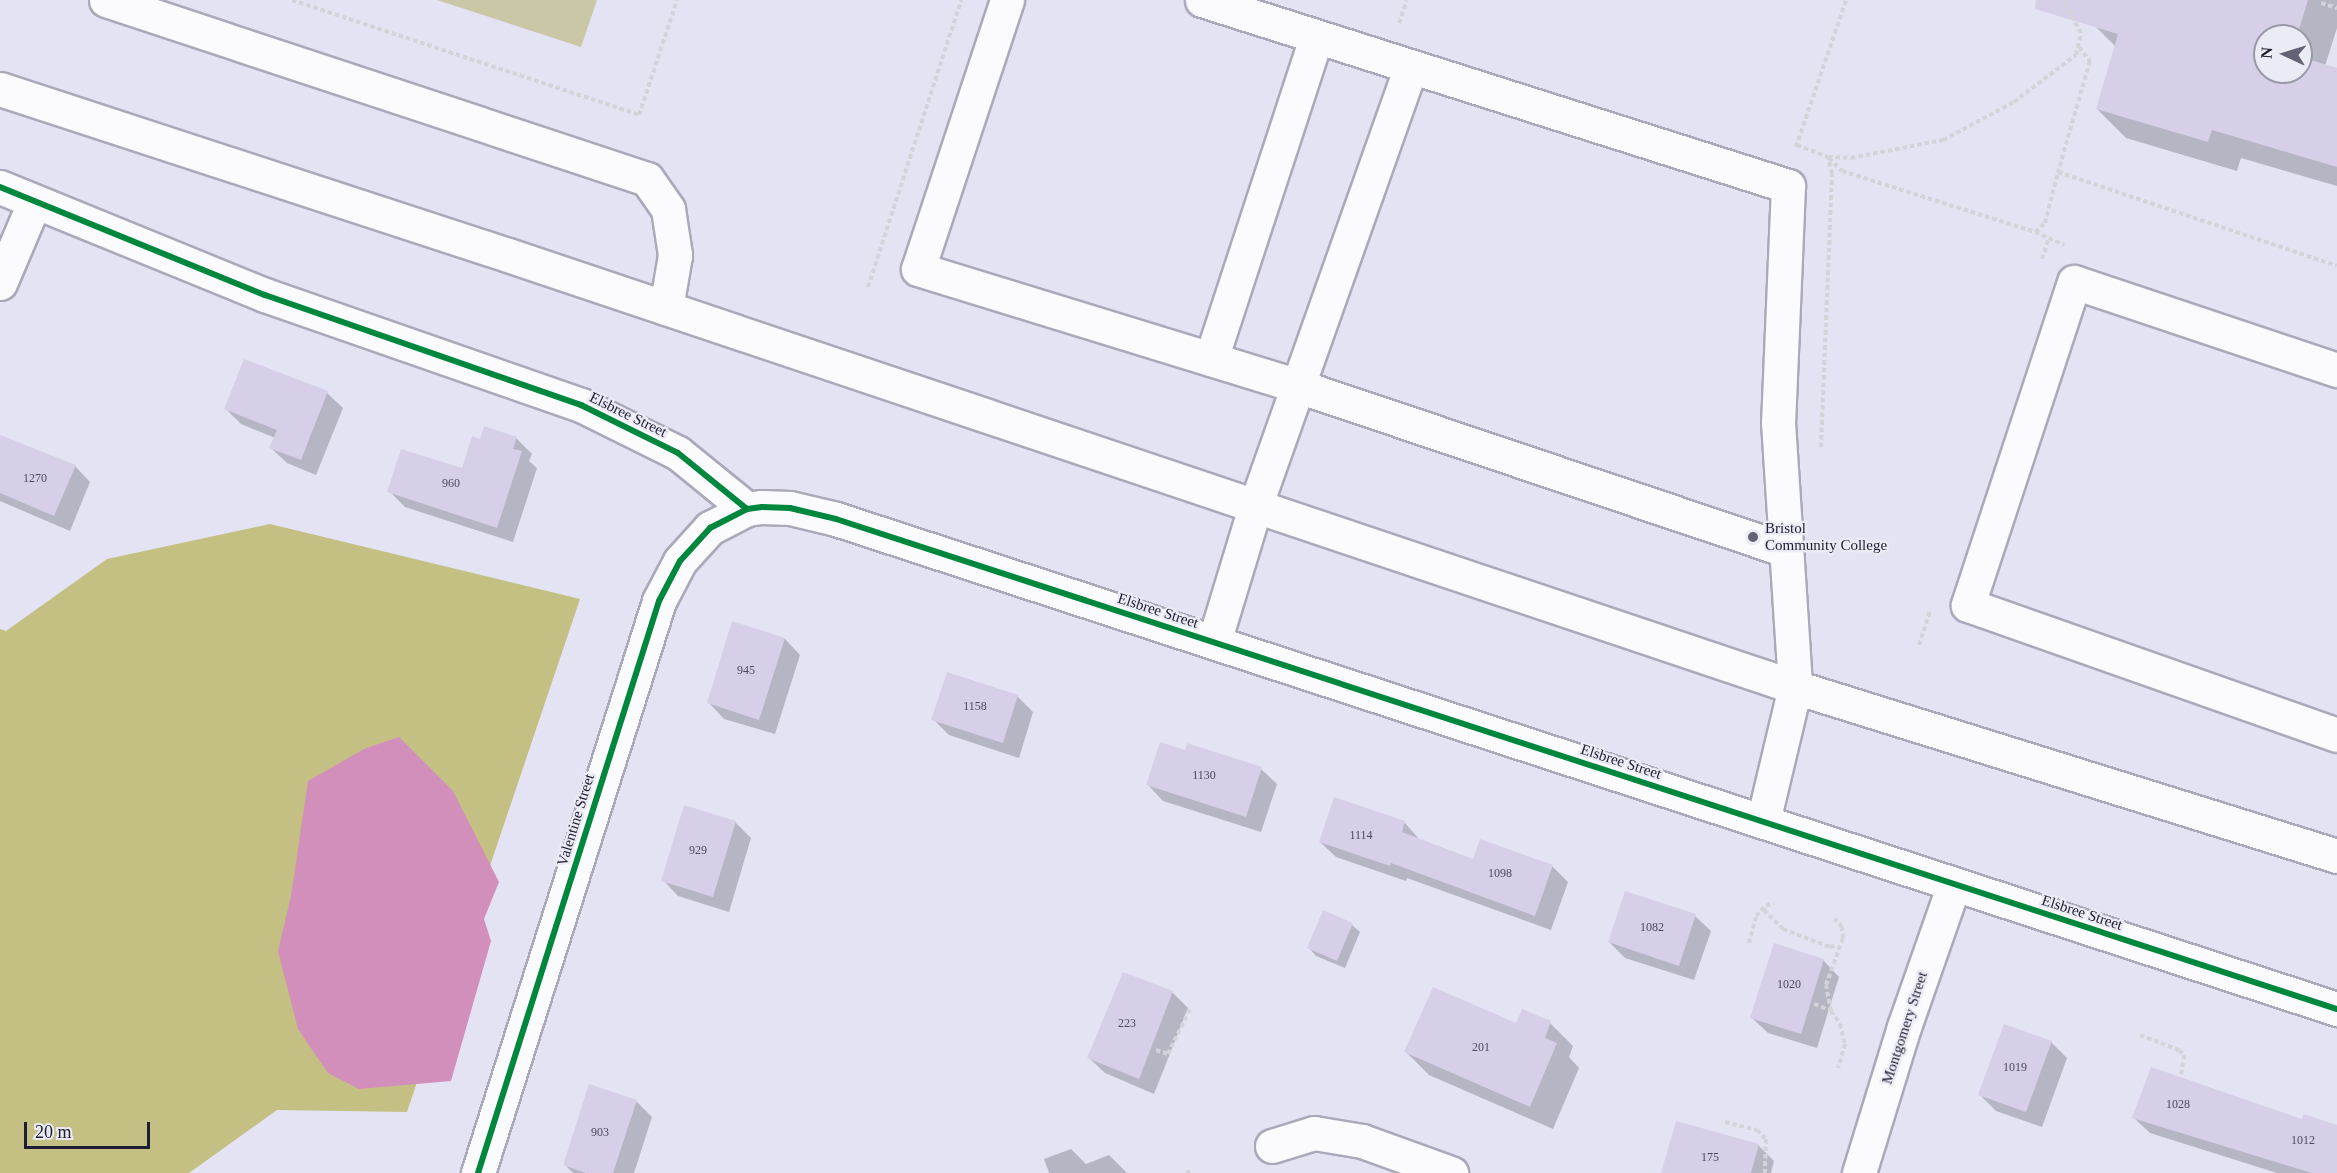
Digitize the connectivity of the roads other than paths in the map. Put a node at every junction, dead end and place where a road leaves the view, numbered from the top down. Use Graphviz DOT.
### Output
graph roads {
  1 [pos="106,0"];
  2 [pos="1006,0"];
  3 [pos="1202,0"];
  4 [pos="1316,37"];
  5 [pos="1410,68"];
  6 [pos="0,89"];
  7 [pos="0,187"];
  8 [pos="34,203"];
  9 [pos="0,283"];
  10 [pos="666,308"];
  11 [pos="1211,359"];
  12 [pos="2337,370"];
  13 [pos="1298,386"];
  14 [pos="1256,504"];
  15 [pos="747,509"];
  16 [pos="1786,550"];
  17 [pos="1214,642"];
  18 [pos="1795,687"];
  19 [pos="2337,735"];
  20 [pos="1763,821"];
  21 [pos="2337,856"];
  22 [pos="1954,884"];
  23 [pos="2337,1009"];
  24 [pos="1272,1146"];
  25 [pos="478,1173"];
  26 [pos="1451,1173"];
  27 [pos="1859,1173"];
  1 -- 10 [label="street"];
  2 -- 11 [label="street"];
  3 -- 4 [label="street"];
  4 -- 5 [label="street"];
  4 -- 11 [label="street"];
  5 -- 13 [label="street"];
  5 -- 16 [label="street"];
  6 -- 10 [label="street"];
  7 -- 8 [label="street, Elsbree Street"];
  8 -- 9 [label="street"];
  8 -- 15 [label="street, Elsbree Street"];
  10 -- 14 [label="street"];
  11 -- 13 [label="street"];
  12 -- 19 [label="street"];
  13 -- 14 [label="street"];
  13 -- 16 [label="street"];
  14 -- 17 [label="street"];
  14 -- 18 [label="street"];
  15 -- 17 [label="street, Elsbree Street"];
  15 -- 25 [label="street, Valentine Street"];
  16 -- 18 [label="street"];
  17 -- 20 [label="street, Elsbree Street"];
  18 -- 20 [label="street"];
  18 -- 21 [label="street"];
  20 -- 22 [label="street, Elsbree Street"];
  22 -- 23 [label="street, Elsbree Street"];
  22 -- 27 [label="street, Montgomery Street"];
  24 -- 26 [label="street"];
}
